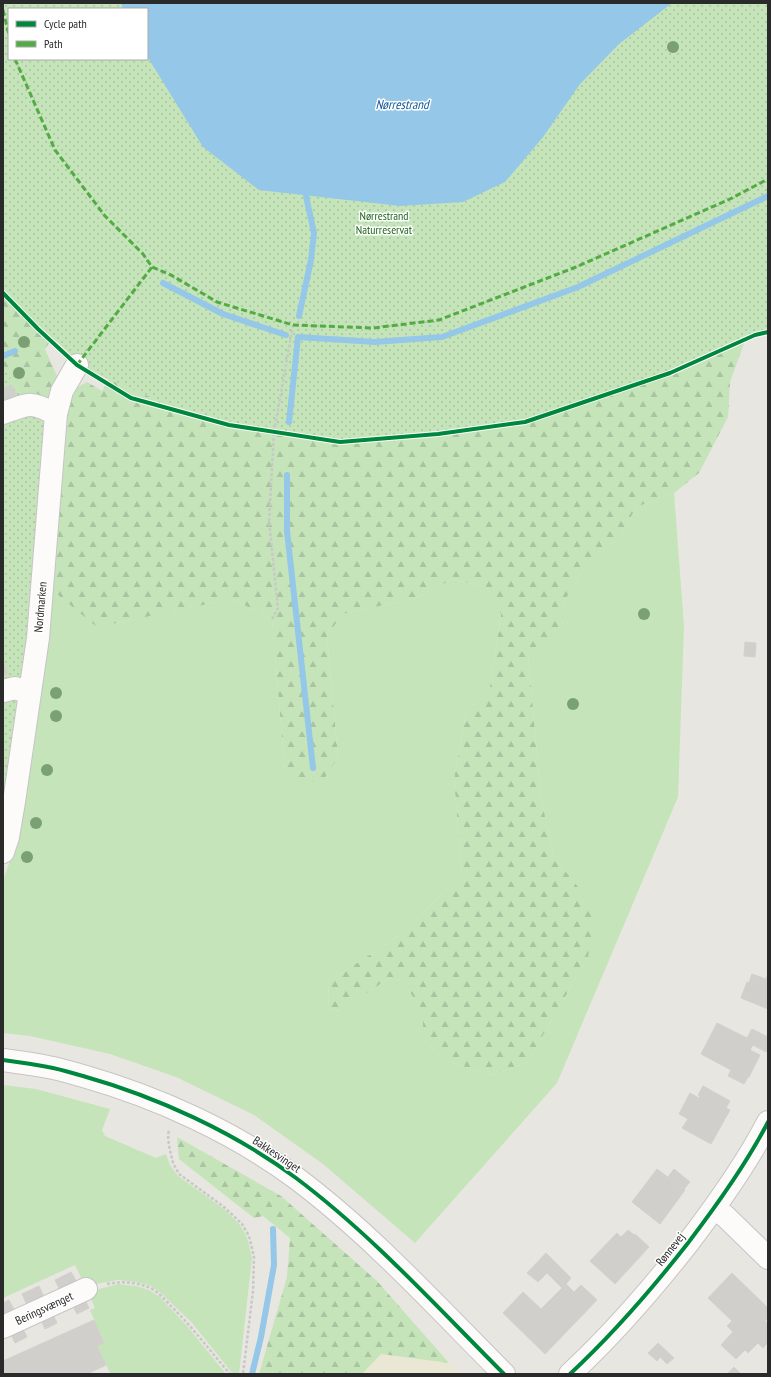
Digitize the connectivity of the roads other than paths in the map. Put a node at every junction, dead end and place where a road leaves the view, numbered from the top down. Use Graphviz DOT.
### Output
graph roads {
  1 [pos="77,365"];
  2 [pos="3,413"];
  3 [pos="56,414"];
  4 [pos="3,691"];
  5 [pos="30,693"];
  6 [pos="3,852"];
  7 [pos="3,1060"];
  8 [pos="768,1122"];
  9 [pos="715,1208"];
  10 [pos="768,1258"];
  11 [pos="86,1289"];
  12 [pos="3,1327"];
  13 [pos="504,1374"];
  14 [pos="570,1374"];
  1 -- 3 [label="street, Nordmarken"];
  2 -- 3 [label="street"];
  3 -- 5 [label="street, Nordmarken"];
  4 -- 5 [label="street"];
  5 -- 6 [label="street, Nordmarken"];
  7 -- 13 [label="street, Bakkesvinget"];
  8 -- 9 [label="street, Rønnevej"];
  9 -- 10 [label="street"];
  9 -- 14 [label="street, Rønnevej"];
  11 -- 12 [label="street, Beringsvænget"];
}
